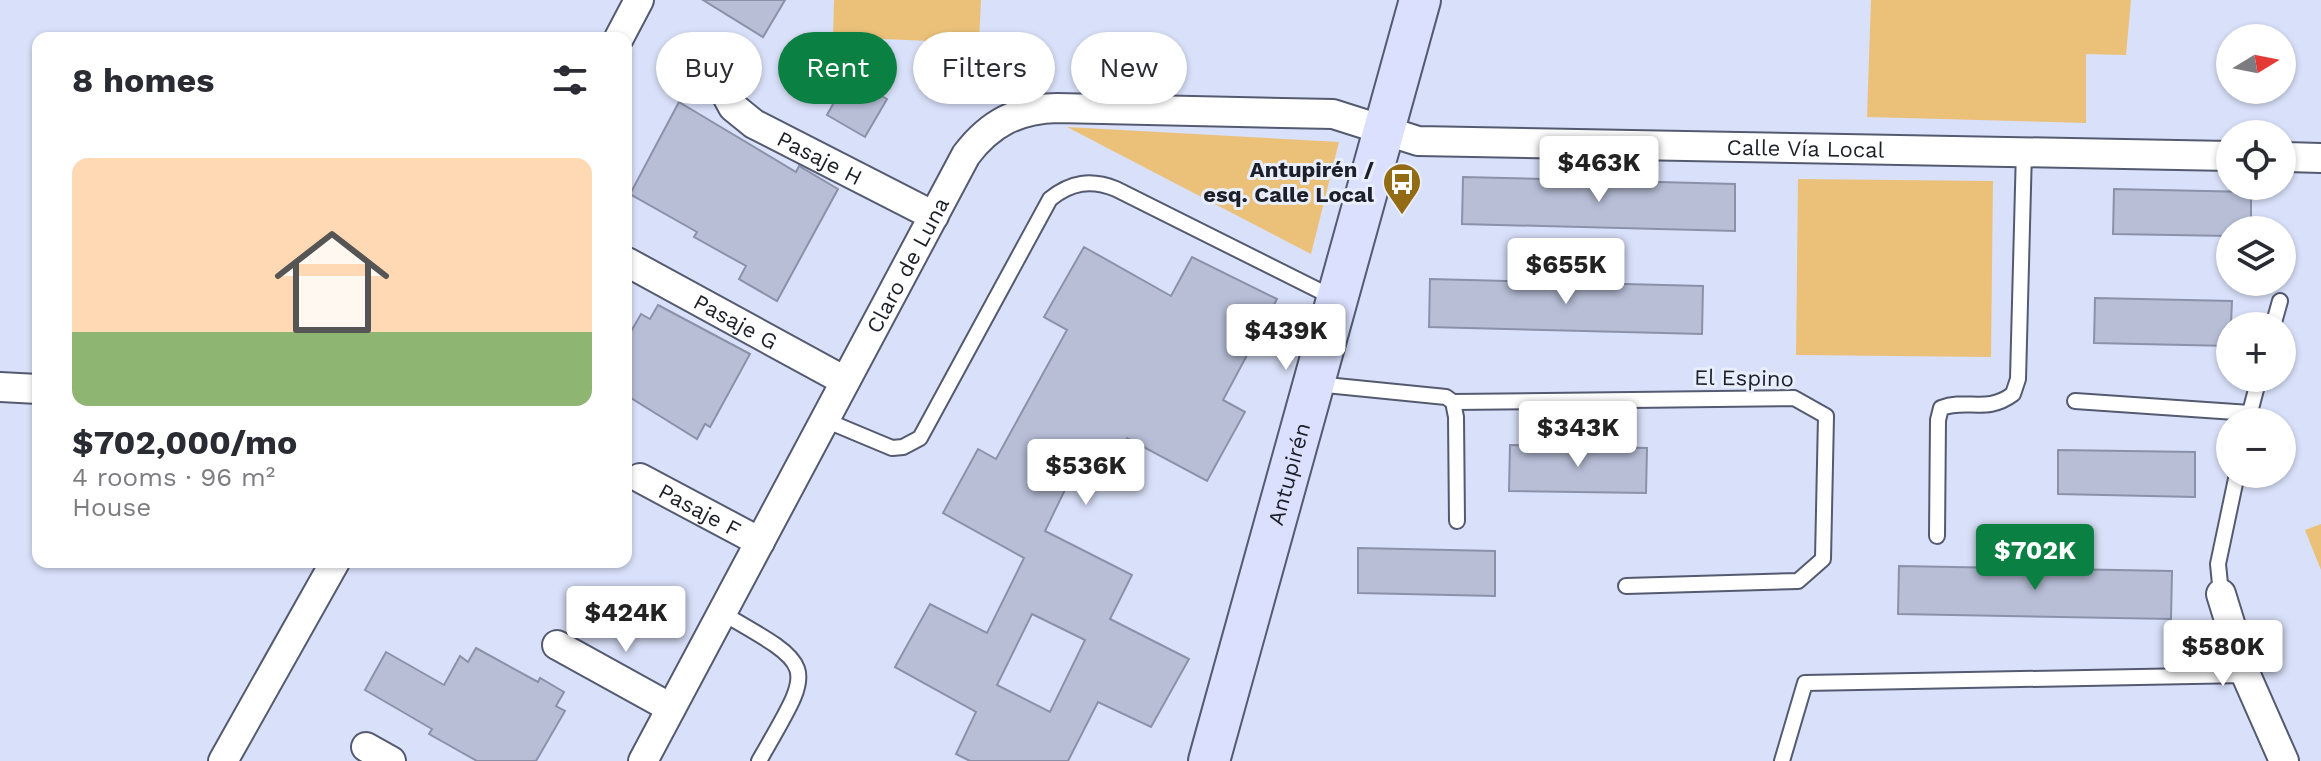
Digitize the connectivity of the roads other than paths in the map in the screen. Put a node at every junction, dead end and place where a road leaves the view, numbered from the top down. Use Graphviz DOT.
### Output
graph roads {
  1 [pos="639,0"];
  2 [pos="1420,0"];
  3 [pos="622,32"];
  4 [pos="731,104"];
  5 [pos="1383,131"];
  6 [pos="2024,150"];
  7 [pos="2216,156"];
  8 [pos="2296,157"];
  9 [pos="2321,158"];
  10 [pos="934,216"];
  11 [pos="632,265"];
  12 [pos="1338,300"];
  13 [pos="2280,301"];
  14 [pos="2277,312"];
  15 [pos="845,381"];
  16 [pos="1316,384"];
  17 [pos="0,387"];
  18 [pos="32,389"];
  19 [pos="2075,401"];
  20 [pos="1453,402"];
  21 [pos="2216,415"];
  22 [pos="825,420"];
  23 [pos="640,478"];
  24 [pos="2234,488"];
  25 [pos="1457,521"];
  26 [pos="1937,536"];
  27 [pos="760,542"];
  28 [pos="332,568"];
  29 [pos="1626,586"];
  30 [pos="2221,594"];
  31 [pos="722,613"];
  32 [pos="557,645"];
  33 [pos="2246,675"];
  34 [pos="671,708"];
  35 [pos="366,747"];
  36 [pos="223,761"];
  37 [pos="391,761"];
  38 [pos="643,761"];
  39 [pos="759,761"];
  40 [pos="1209,761"];
  41 [pos="1782,761"];
  42 [pos="2284,761"];
  1 -- 3 [label="street"];
  2 -- 5 [label="street, Antupirén"];
  4 -- 10 [label="street, Pasaje H"];
  5 -- 6 [label="street, Calle Vía Local"];
  5 -- 10 [label="street, Claro de Luna"];
  5 -- 12 [label="street, Antupirén"];
  6 -- 7 [label="street, Calle Vía Local"];
  6 -- 26 [label="lane"];
  8 -- 9 [label="street"];
  10 -- 15 [label="street, Claro de Luna"];
  11 -- 15 [label="street, Pasaje G"];
  12 -- 16 [label="street, Antupirén"];
  12 -- 22 [label="lane"];
  13 -- 14 [label="lane"];
  15 -- 22 [label="street, Claro de Luna"];
  16 -- 20 [label="lane, El Espino"];
  16 -- 40 [label="street, Antupirén"];
  17 -- 18 [label="street"];
  19 -- 21 [label="lane"];
  20 -- 25 [label="lane"];
  20 -- 29 [label="lane, El Espino"];
  22 -- 27 [label="street, Claro de Luna"];
  23 -- 27 [label="street, Pasaje F"];
  24 -- 30 [label="lane"];
  27 -- 31 [label="street, Claro de Luna"];
  28 -- 36 [label="street"];
  30 -- 33 [label="street"];
  31 -- 34 [label="street, Claro de Luna"];
  31 -- 39 [label="lane"];
  32 -- 34 [label="street"];
  33 -- 41 [label="lane"];
  33 -- 42 [label="street"];
  34 -- 38 [label="street, Claro de Luna"];
  35 -- 37 [label="street"];
}
